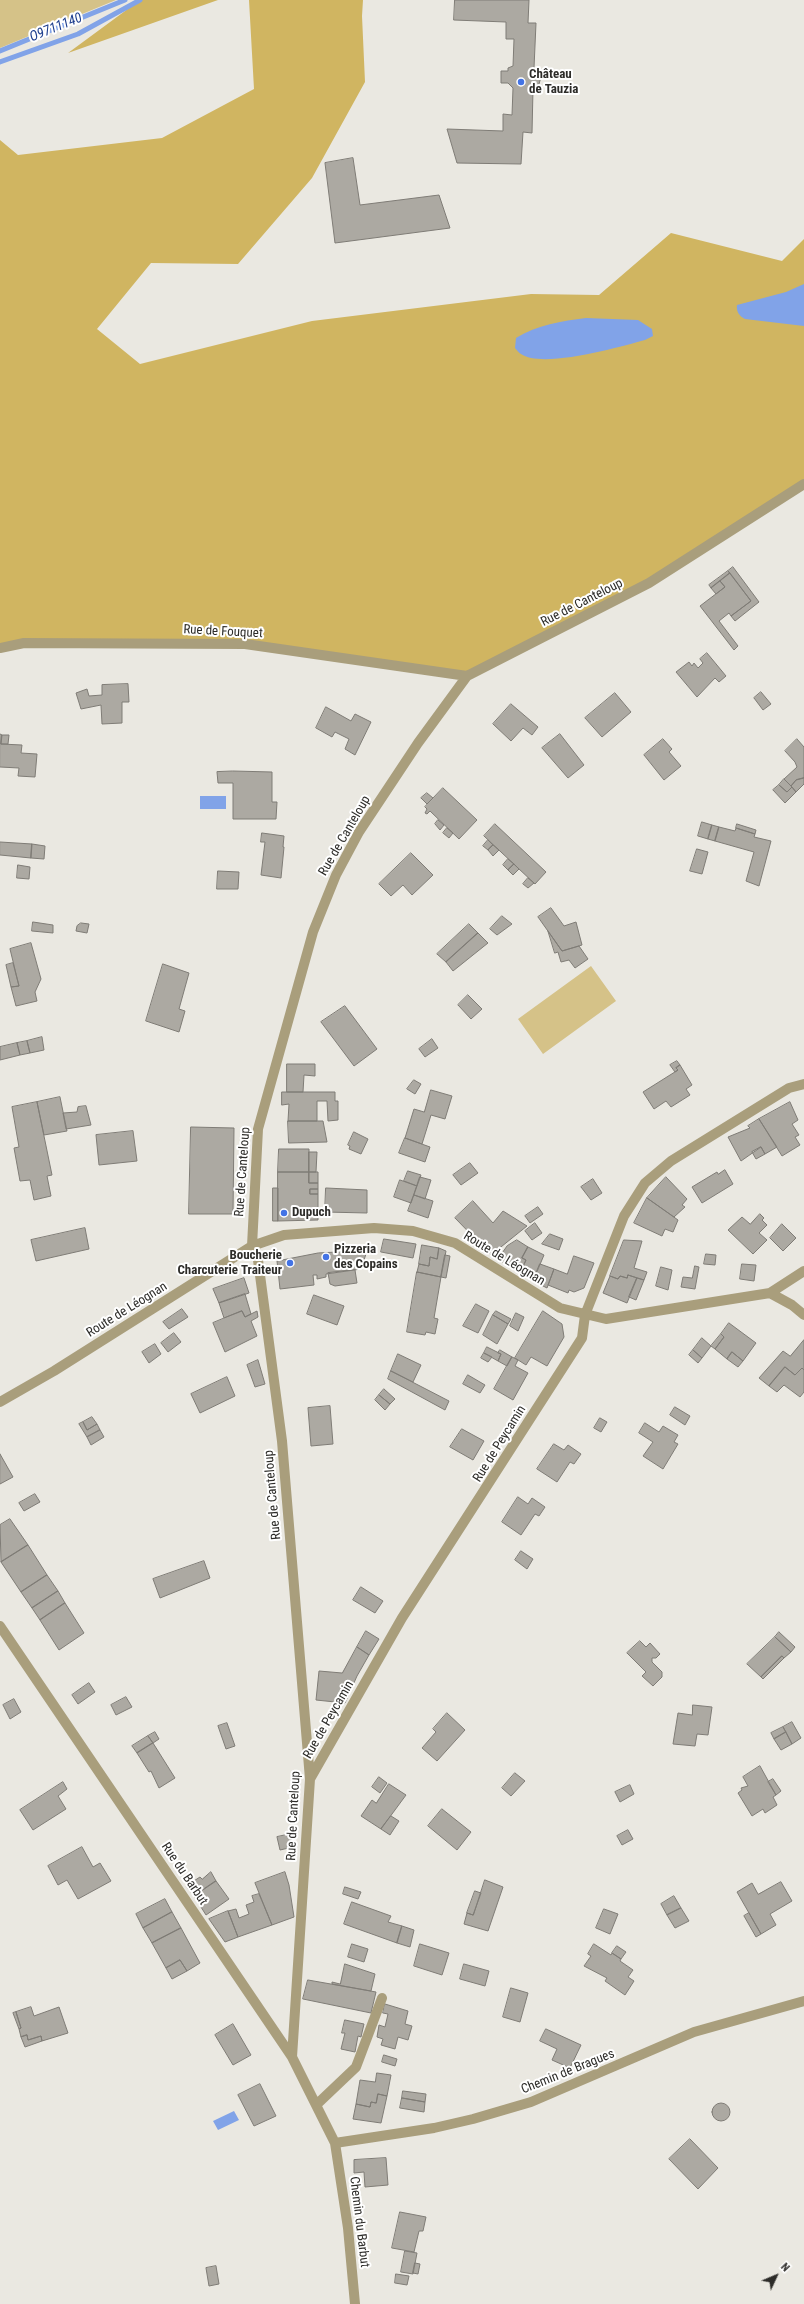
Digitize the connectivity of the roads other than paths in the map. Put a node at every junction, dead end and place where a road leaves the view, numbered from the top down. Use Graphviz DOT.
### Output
graph roads {
  1 [pos="804,484"];
  2 [pos="0,648"];
  3 [pos="467,676"];
  4 [pos="804,1084"];
  5 [pos="252,1246"];
  6 [pos="804,1271"];
  7 [pos="770,1293"];
  8 [pos="585,1315"];
  9 [pos="804,1315"];
  10 [pos="0,1402"];
  11 [pos="0,1626"];
  12 [pos="310,1779"];
  13 [pos="382,1998"];
  14 [pos="804,2001"];
  15 [pos="292,2057"];
  16 [pos="316,2104"];
  17 [pos="335,2142"];
  18 [pos="355,2304"];
  1 -- 3 [label="street, Rue de Canteloup"];
  2 -- 3 [label="street, Rue de Fouquet"];
  3 -- 5 [label="street, Rue de Canteloup"];
  4 -- 8 [label="street"];
  5 -- 8 [label="street, Route de Léognan"];
  5 -- 10 [label="street, Route de Léognan"];
  5 -- 12 [label="street, Rue de Canteloup"];
  6 -- 7 [label="street"];
  7 -- 8 [label="street"];
  7 -- 9 [label="street"];
  8 -- 12 [label="street, Rue de Peycamin"];
  11 -- 15 [label="street, Rue du Barbut"];
  12 -- 15 [label="street, Rue de Canteloup"];
  13 -- 16 [label="street"];
  14 -- 17 [label="street, Chemin de Bragues"];
  15 -- 16 [label="street, Rue du Barbut"];
  16 -- 17 [label="street, Rue du Barbut"];
  17 -- 18 [label="street, Chemin du Barbut"];
}
